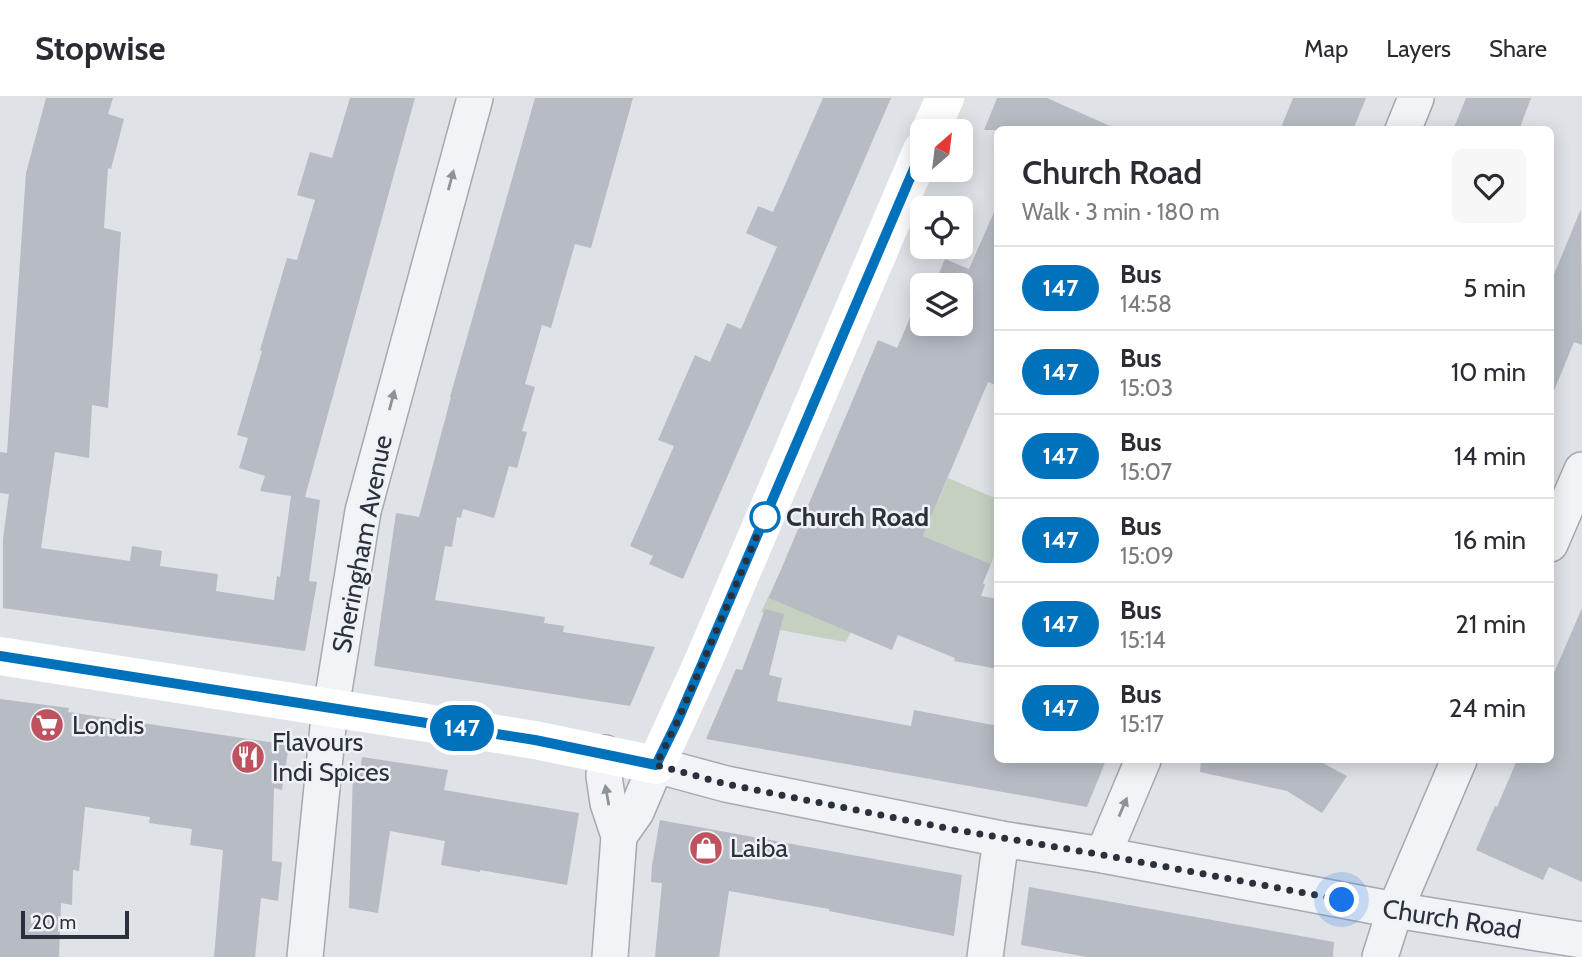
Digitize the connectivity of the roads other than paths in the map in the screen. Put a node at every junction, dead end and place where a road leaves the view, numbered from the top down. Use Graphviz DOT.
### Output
graph roads {
  1 [pos="475,98"];
  2 [pos="945,98"];
  3 [pos="1416,98"];
  4 [pos="935,119"];
  5 [pos="1405,126"];
  6 [pos="910,178"];
  7 [pos="1582,470"];
  8 [pos="1554,535"];
  9 [pos="0,656"];
  10 [pos="331,707"];
  11 [pos="605,754"];
  12 [pos="1142,763"];
  13 [pos="1458,763"];
  14 [pos="656,765"];
  15 [pos="619,836"];
  16 [pos="1001,839"];
  17 [pos="1103,855"];
  18 [pos="1395,910"];
  19 [pos="1582,940"];
  20 [pos="305,957"];
  21 [pos="610,957"];
  22 [pos="985,957"];
  23 [pos="1380,957"];
  10 -- 1 [label="street, Sheringham Avenue, one-way"];
  2 -- 4 [label="main road"];
  3 -- 5 [label="street"];
  6 -- 14 [label="main road"];
  7 -- 8 [label="street"];
  9 -- 10 [label="main road, Church Road"];
  10 -- 11 [label="main road, Church Road"];
  10 -- 20 [label="street, Sheringham Avenue"];
  11 -- 14 [label="main road, Church Road"];
  15 -- 11 [label="street, one-way"];
  17 -- 12 [label="street, one-way"];
  13 -- 18 [label="street"];
  14 -- 15 [label="street"];
  14 -- 16 [label="street, Church Road"];
  15 -- 21 [label="street"];
  16 -- 17 [label="street, Church Road"];
  16 -- 22 [label="street"];
  17 -- 18 [label="street, Church Road"];
  18 -- 19 [label="street, Church Road"];
  18 -- 23 [label="street"];
}
